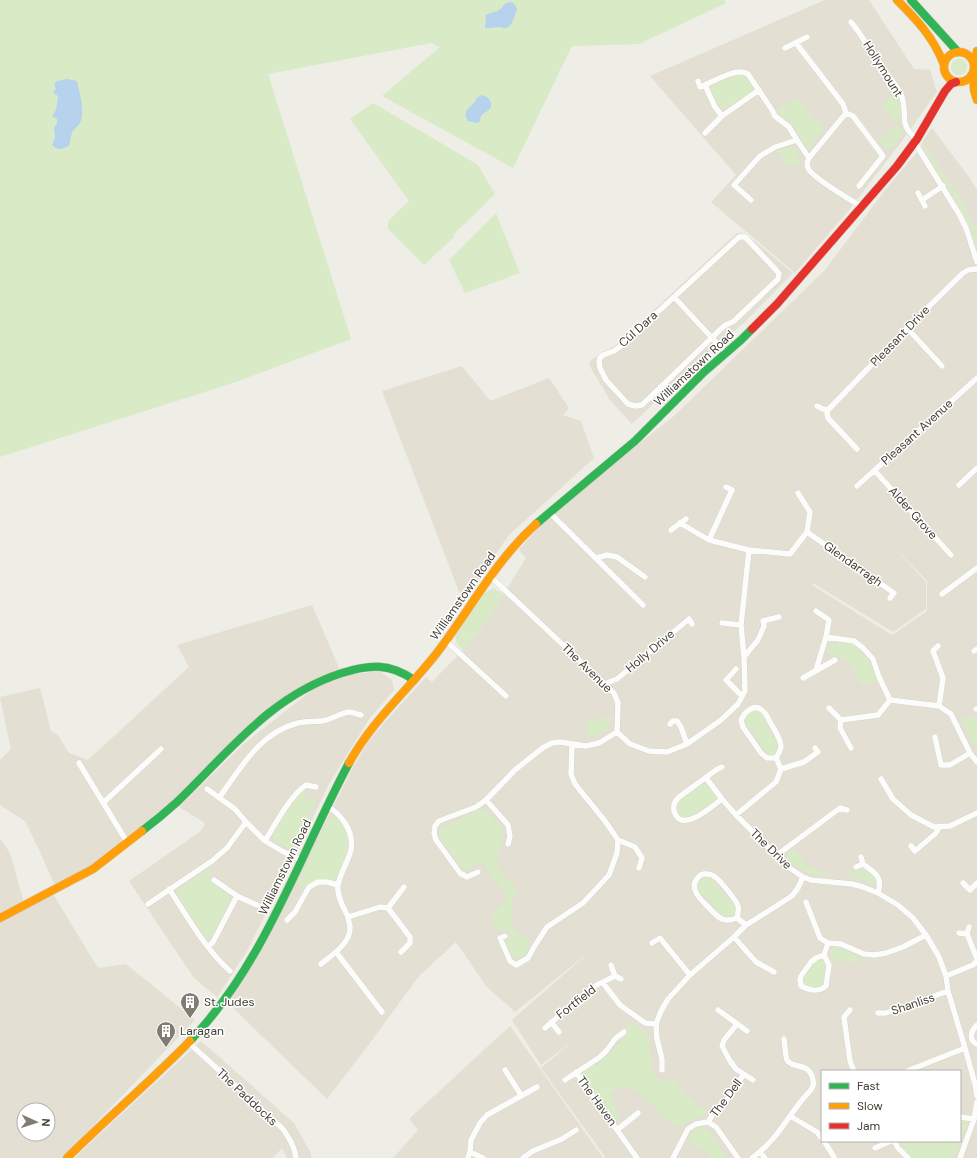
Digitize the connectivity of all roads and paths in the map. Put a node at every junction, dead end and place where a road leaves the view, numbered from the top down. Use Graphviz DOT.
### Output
graph roads {
  1 [pos="897,0"];
  2 [pos="911,0"];
  3 [pos="851,22"];
  4 [pos="808,37"];
  5 [pos="796,42"];
  6 [pos="977,45"];
  7 [pos="785,48"];
  8 [pos="977,51"];
  9 [pos="960,52"];
  10 [pos="944,69"];
  11 [pos="973,70"];
  12 [pos="698,81"];
  13 [pos="958,82"];
  14 [pos="705,85"];
  15 [pos="759,90"];
  16 [pos="942,97"];
  17 [pos="977,101"];
  18 [pos="846,113"];
  19 [pos="722,116"];
  20 [pos="705,133"];
  21 [pos="797,140"];
  22 [pos="916,141"];
  23 [pos="809,158"];
  24 [pos="859,186"];
  25 [pos="942,186"];
  26 [pos="918,193"];
  27 [pos="752,200"];
  28 [pos="922,200"];
  29 [pos="925,206"];
  30 [pos="862,207"];
  31 [pos="977,262"];
  32 [pos="977,269"];
  33 [pos="674,296"];
  34 [pos="907,328"];
  35 [pos="712,338"];
  36 [pos="726,353"];
  37 [pos="942,366"];
  38 [pos="977,378"];
  39 [pos="817,406"];
  40 [pos="828,410"];
  41 [pos="857,449"];
  42 [pos="977,468"];
  43 [pos="875,471"];
  44 [pos="959,484"];
  45 [pos="857,486"];
  46 [pos="726,487"];
  47 [pos="798,493"];
  48 [pos="549,512"];
  49 [pos="686,519"];
  50 [pos="680,523"];
  51 [pos="671,530"];
  52 [pos="807,532"];
  53 [pos="709,540"];
  54 [pos="749,550"];
  55 [pos="951,555"];
  56 [pos="596,558"];
  57 [pos="977,568"];
  58 [pos="490,576"];
  59 [pos="645,577"];
  60 [pos="942,594"];
  61 [pos="890,598"];
  62 [pos="643,605"];
  63 [pos="816,610"];
  64 [pos="779,617"];
  65 [pos="722,623"];
  66 [pos="692,624"];
  67 [pos="741,625"];
  68 [pos="826,637"];
  69 [pos="446,641"];
  70 [pos="938,646"];
  71 [pos="744,657"];
  72 [pos="835,660"];
  73 [pos="736,669"];
  74 [pos="816,670"];
  75 [pos="803,678"];
  76 [pos="414,680"];
  77 [pos="604,684"];
  78 [pos="506,696"];
  79 [pos="742,696"];
  80 [pos="890,700"];
  81 [pos="939,706"];
  82 [pos="829,708"];
  83 [pos="361,714"];
  84 [pos="841,720"];
  85 [pos="670,724"];
  86 [pos="617,732"];
  87 [pos="935,737"];
  88 [pos="687,744"];
  89 [pos="572,745"];
  90 [pos="815,748"];
  91 [pos="851,748"];
  92 [pos="161,749"];
  93 [pos="970,753"];
  94 [pos="776,758"];
  95 [pos="977,762"];
  96 [pos="79,763"];
  97 [pos="722,768"];
  98 [pos="781,769"];
  99 [pos="706,778"];
  100 [pos="881,779"];
  101 [pos="316,787"];
  102 [pos="207,789"];
  103 [pos="219,798"];
  104 [pos="486,800"];
  105 [pos="722,800"];
  106 [pos="840,800"];
  107 [pos="103,803"];
  108 [pos="327,806"];
  109 [pos="840,808"];
  110 [pos="847,810"];
  111 [pos="977,814"];
  112 [pos="736,815"];
  113 [pos="246,822"];
  114 [pos="940,827"];
  115 [pos="265,840"];
  116 [pos="618,840"];
  117 [pos="127,842"];
  118 [pos="508,844"];
  119 [pos="911,846"];
  120 [pos="777,856"];
  121 [pos="862,857"];
  122 [pos="301,860"];
  123 [pos="863,864"];
  124 [pos="856,867"];
  125 [pos="639,868"];
  126 [pos="478,872"];
  127 [pos="803,877"];
  128 [pos="214,880"];
  129 [pos="963,883"];
  130 [pos="977,883"];
  131 [pos="338,885"];
  132 [pos="404,887"];
  133 [pos="170,889"];
  134 [pos="878,893"];
  135 [pos="237,896"];
  136 [pos="806,902"];
  137 [pos="148,904"];
  138 [pos="263,908"];
  139 [pos="388,908"];
  140 [pos="348,917"];
  141 [pos="0,918"];
  142 [pos="737,918"];
  143 [pos="287,920"];
  144 [pos="746,925"];
  145 [pos="969,927"];
  146 [pos="959,933"];
  147 [pos="967,934"];
  148 [pos="926,935"];
  149 [pos="505,936"];
  150 [pos="734,937"];
  151 [pos="652,943"];
  152 [pos="828,943"];
  153 [pos="208,947"];
  154 [pos="336,952"];
  155 [pos="401,952"];
  156 [pos="824,955"];
  157 [pos="977,960"];
  158 [pos="321,964"];
  159 [pos="611,965"];
  160 [pos="230,971"];
  161 [pos="774,972"];
  162 [pos="690,975"];
  163 [pos="614,976"];
  164 [pos="946,976"];
  165 [pos="621,979"];
  166 [pos="603,983"];
  167 [pos="948,992"];
  168 [pos="718,1010"];
  169 [pos="850,1010"];
  170 [pos="382,1012"];
  171 [pos="878,1013"];
  172 [pos="551,1022"];
  173 [pos="656,1024"];
  174 [pos="738,1024"];
  175 [pos="977,1026"];
  176 [pos="544,1028"];
  177 [pos="747,1031"];
  178 [pos="559,1032"];
  179 [pos="624,1032"];
  180 [pos="784,1038"];
  181 [pos="188,1042"];
  182 [pos="974,1042"];
  183 [pos="965,1045"];
  184 [pos="505,1070"];
  185 [pos="662,1070"];
  186 [pos="854,1070"];
  187 [pos="909,1070"];
  188 [pos="576,1072"];
  189 [pos="744,1074"];
  190 [pos="565,1080"];
  191 [pos="753,1080"];
  192 [pos="537,1087"];
  193 [pos="521,1095"];
  194 [pos="977,1096"];
  195 [pos="977,1102"];
  196 [pos="638,1113"];
  197 [pos="790,1116"];
  198 [pos="961,1117"];
  199 [pos="974,1119"];
  200 [pos="708,1122"];
  201 [pos="576,1130"];
  202 [pos="617,1130"];
  203 [pos="821,1138"];
  204 [pos="825,1142"];
  205 [pos="889,1142"];
  206 [pos="895,1142"];
  207 [pos="875,1148"];
  208 [pos="760,1152"];
  209 [pos="469,1155"];
  210 [pos="834,1156"];
  211 [pos="67,1158"];
  212 [pos="296,1158"];
  213 [pos="483,1158"];
  214 [pos="523,1158"];
  215 [pos="637,1158"];
  216 [pos="673,1158"];
  217 [pos="738,1158"];
  218 [pos="752,1158"];
  219 [pos="765,1158"];
  220 [pos="908,1158"];
  221 [pos="960,1158"];
  1 -- 10 [label="street"];
  2 -- 9 [label="street"];
  3 -- 22 [label="street, Hollymount"];
  4 -- 5 [label="street"];
  5 -- 7 [label="street"];
  5 -- 18 [label="street"];
  6 -- 9 [label="street"];
  8 -- 11 [label="street"];
  9 -- 10 [label="street"];
  9 -- 11 [label="street"];
  10 -- 13 [label="street"];
  10 -- 16 [label="street, Williamstown Road"];
  11 -- 13 [label="street"];
  11 -- 17 [label="street"];
  12 -- 14 [label="street"];
  13 -- 16 [label="street, Williamstown Road"];
  13 -- 17 [label="street"];
  14 -- 15 [label="street"];
  14 -- 19 [label="street"];
  15 -- 19 [label="street"];
  15 -- 21 [label="street"];
  16 -- 22 [label="street, Williamstown Road"];
  18 -- 23 [label="street"];
  18 -- 24 [label="street"];
  19 -- 20 [label="street"];
  21 -- 23 [label="street"];
  21 -- 27 [label="street"];
  22 -- 25 [label="street, Hollymount"];
  22 -- 30 [label="street, Williamstown Road"];
  23 -- 30 [label="street"];
  25 -- 28 [label="street"];
  25 -- 31 [label="street, Hollymount"];
  26 -- 28 [label="street"];
  28 -- 29 [label="street"];
  30 -- 36 [label="street, Williamstown Road"];
  32 -- 34 [label="street, Pleasant Drive"];
  33 -- 35 [label="street"];
  33 -- 35 [label="street, Cúl Dara"];
  33 -- 35 [label="street, Cúl Dara"];
  34 -- 37 [label="street"];
  34 -- 40 [label="street, Pleasant Drive"];
  35 -- 36 [label="street"];
  36 -- 48 [label="street, Williamstown Road"];
  38 -- 43 [label="street, Pleasant Avenue"];
  39 -- 40 [label="street"];
  40 -- 41 [label="street"];
  42 -- 44 [label="street"];
  43 -- 45 [label="street, Pleasant Avenue"];
  43 -- 55 [label="street, Alder Grove"];
  46 -- 53 [label="street"];
  47 -- 52 [label="street"];
  48 -- 56 [label="street"];
  48 -- 58 [label="street, Williamstown Road"];
  49 -- 50 [label="street"];
  50 -- 51 [label="street"];
  50 -- 53 [label="street"];
  52 -- 54 [label="street"];
  52 -- 61 [label="street, Glendarragh"];
  53 -- 54 [label="street"];
  54 -- 67 [label="street"];
  56 -- 59 [label="street"];
  56 -- 62 [label="street"];
  57 -- 60 [label="street"];
  58 -- 69 [label="street, Williamstown Road"];
  58 -- 77 [label="street, The Avenue"];
  63 -- 68 [label="street"];
  64 -- 71 [label="street"];
  65 -- 67 [label="street"];
  66 -- 77 [label="street, Holly Drive"];
  67 -- 71 [label="street"];
  68 -- 74 [label="street"];
  68 -- 80 [label="street"];
  69 -- 76 [label="street, Williamstown Road"];
  69 -- 78 [label="street"];
  70 -- 81 [label="street"];
  71 -- 79 [label="street"];
  72 -- 74 [label="street"];
  73 -- 79 [label="street"];
  74 -- 75 [label="street"];
  76 -- 108 [label="street, Williamstown Road"];
  76 -- 117 [label="street"];
  77 -- 86 [label="street, The Avenue"];
  79 -- 88 [label="street"];
  80 -- 81 [label="street"];
  80 -- 84 [label="street"];
  81 -- 93 [label="street"];
  82 -- 84 [label="street"];
  83 -- 103 [label="street"];
  84 -- 91 [label="street"];
  85 -- 88 [label="street"];
  86 -- 88 [label="street"];
  86 -- 89 [label="street"];
  87 -- 93 [label="street"];
  89 -- 104 [label="street"];
  89 -- 116 [label="street"];
  90 -- 98 [label="street"];
  92 -- 107 [label="street"];
  93 -- 95 [label="street"];
  94 -- 94 [label="street"];
  94 -- 98 [label="street"];
  96 -- 107 [label="street"];
  97 -- 99 [label="street"];
  98 -- 112 [label="street"];
  99 -- 105 [label="street, The Drive"];
  99 -- 105 [label="street"];
  100 -- 114 [label="street"];
  101 -- 115 [label="street"];
  102 -- 103 [label="street"];
  103 -- 113 [label="street"];
  104 -- 118 [label="street"];
  104 -- 126 [label="street"];
  105 -- 112 [label="street, The Drive"];
  106 -- 109 [label="street"];
  107 -- 117 [label="street"];
  108 -- 122 [label="street, Williamstown Road"];
  108 -- 131 [label="street"];
  109 -- 110 [label="street"];
  109 -- 120 [label="street"];
  111 -- 114 [label="street"];
  112 -- 120 [label="street, The Drive"];
  113 -- 115 [label="street"];
  113 -- 133 [label="street"];
  114 -- 119 [label="street"];
  115 -- 122 [label="street"];
  116 -- 125 [label="street"];
  116 -- 149 [label="street"];
  117 -- 141 [label="street"];
  120 -- 127 [label="street, The Drive"];
  121 -- 123 [label="street"];
  122 -- 181 [label="street, Williamstown Road"];
  123 -- 124 [label="street"];
  123 -- 134 [label="street"];
  127 -- 134 [label="street, The Drive"];
  127 -- 144 [label="street"];
  128 -- 135 [label="street"];
  129 -- 130 [label="street"];
  131 -- 140 [label="street"];
  131 -- 143 [label="street"];
  132 -- 139 [label="street"];
  133 -- 137 [label="street"];
  133 -- 153 [label="street"];
  134 -- 148 [label="street, The Drive"];
  135 -- 138 [label="street"];
  135 -- 153 [label="street"];
  136 -- 152 [label="street"];
  139 -- 140 [label="street"];
  139 -- 155 [label="street"];
  140 -- 154 [label="street"];
  142 -- 142 [label="street"];
  142 -- 144 [label="street"];
  144 -- 150 [label="street"];
  145 -- 147 [label="street"];
  146 -- 147 [label="street"];
  147 -- 157 [label="street"];
  148 -- 152 [label="street"];
  148 -- 164 [label="street, The Drive"];
  150 -- 161 [label="street"];
  150 -- 162 [label="street"];
  151 -- 162 [label="street"];
  152 -- 156 [label="street"];
  153 -- 160 [label="street"];
  154 -- 158 [label="street"];
  154 -- 170 [label="street"];
  156 -- 156 [label="street"];
  157 -- 164 [label="street"];
  159 -- 163 [label="street"];
  162 -- 173 [label="street"];
  163 -- 165 [label="street"];
  163 -- 166 [label="street, Fortfield"];
  164 -- 167 [label="street, The Drive"];
  166 -- 172 [label="street, Fortfield"];
  166 -- 173 [label="street, Fortfield"];
  167 -- 171 [label="street, Shanliss"];
  167 -- 183 [label="street, The Drive"];
  168 -- 174 [label="street"];
  169 -- 186 [label="street"];
  172 -- 176 [label="street, Fortfield"];
  172 -- 178 [label="street, Fortfield"];
  173 -- 185 [label="street"];
  174 -- 177 [label="street"];
  174 -- 189 [label="street, The Dell"];
  175 -- 182 [label="street"];
  179 -- 188 [label="street, The Haven"];
  180 -- 197 [label="street"];
  181 -- 211 [label="street, Williamstown Road"];
  181 -- 212 [label="street, The Paddocks"];
  182 -- 183 [label="street"];
  183 -- 187 [label="street"];
  183 -- 194 [label="street, The Drive"];
  184 -- 193 [label="street"];
  188 -- 190 [label="street, The Haven"];
  188 -- 202 [label="street, The Haven"];
  189 -- 191 [label="street, The Dell"];
  189 -- 200 [label="street, The Dell"];
  192 -- 193 [label="street"];
  193 -- 209 [label="street"];
  195 -- 199 [label="street"];
  196 -- 202 [label="street, The Haven"];
  197 -- 203 [label="street"];
  197 -- 208 [label="street"];
  198 -- 199 [label="street"];
  199 -- 221 [label="street"];
  200 -- 216 [label="street"];
  200 -- 217 [label="street"];
  201 -- 214 [label="street"];
  202 -- 215 [label="street, The Haven"];
  204 -- 210 [label="street"];
  205 -- 207 [label="street"];
  206 -- 220 [label="street"];
  208 -- 218 [label="street"];
  208 -- 219 [label="street"];
  209 -- 213 [label="street"];
}
